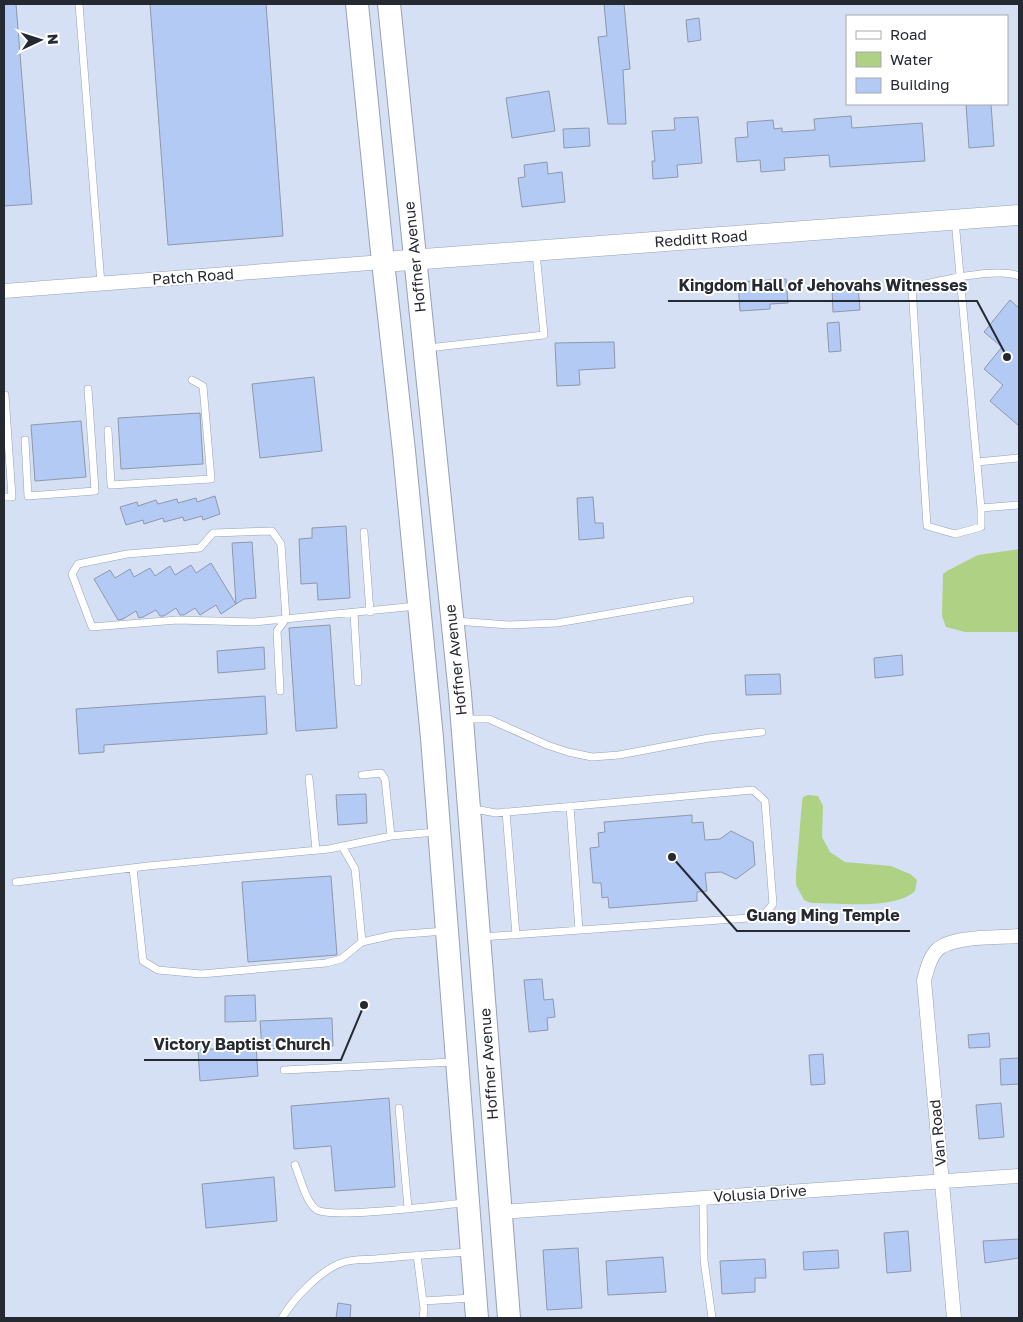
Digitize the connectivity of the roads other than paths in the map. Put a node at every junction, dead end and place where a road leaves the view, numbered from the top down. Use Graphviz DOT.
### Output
graph roads {
  1 [pos="79,4"];
  2 [pos="357,4"];
  3 [pos="389,4"];
  4 [pos="1019,215"];
  5 [pos="955,220"];
  6 [pos="536,251"];
  7 [pos="415,260"];
  8 [pos="383,262"];
  9 [pos="1019,276"];
  10 [pos="960,277"];
  11 [pos="101,284"];
  12 [pos="4,291"];
  13 [pos="425,349"];
  14 [pos="192,380"];
  15 [pos="88,389"];
  16 [pos="5,395"];
  17 [pos="108,430"];
  18 [pos="25,440"];
  19 [pos="1019,458"];
  20 [pos="977,462"];
  21 [pos="4,497"];
  22 [pos="1019,505"];
  23 [pos="981,508"];
  24 [pos="364,532"];
  25 [pos="690,600"];
  26 [pos="419,606"];
  27 [pos="370,612"];
  28 [pos="354,613"];
  29 [pos="286,619"];
  30 [pos="452,620"];
  31 [pos="358,682"];
  32 [pos="280,691"];
  33 [pos="462,719"];
  34 [pos="762,732"];
  35 [pos="362,775"];
  36 [pos="309,778"];
  37 [pos="570,806"];
  38 [pos="469,812"];
  39 [pos="506,812"];
  40 [pos="439,832"];
  41 [pos="391,836"];
  42 [pos="342,846"];
  43 [pos="316,850"];
  44 [pos="133,868"];
  45 [pos="16,882"];
  46 [pos="579,930"];
  47 [pos="447,931"];
  48 [pos="516,935"];
  49 [pos="1019,936"];
  50 [pos="479,938"];
  51 [pos="362,942"];
  52 [pos="456,1062"];
  53 [pos="284,1070"];
  54 [pos="399,1108"];
  55 [pos="295,1165"];
  56 [pos="1019,1176"];
  57 [pos="942,1182"];
  58 [pos="703,1198"];
  59 [pos="467,1203"];
  60 [pos="408,1208"];
  61 [pos="500,1212"];
  62 [pos="471,1252"];
  63 [pos="417,1255"];
  64 [pos="423,1301"];
  65 [pos="476,1308"];
  66 [pos="282,1318"];
  67 [pos="423,1318"];
  68 [pos="493,1318"];
  69 [pos="509,1318"];
  70 [pos="712,1318"];
  71 [pos="954,1318"];
  1 -- 11 [label="lane"];
  2 -- 8 [label="main road, Hoffner Avenue"];
  3 -- 7 [label="main road, Hoffner Avenue"];
  4 -- 5 [label="street, Redditt Road"];
  5 -- 6 [label="street, Redditt Road"];
  5 -- 10 [label="lane"];
  6 -- 7 [label="street, Redditt Road"];
  6 -- 13 [label="lane"];
  7 -- 8 [label="street, Redditt Road"];
  7 -- 13 [label="main road, Hoffner Avenue"];
  8 -- 11 [label="street, Patch Road"];
  8 -- 26 [label="main road, Hoffner Avenue"];
  9 -- 10 [label="lane"];
  10 -- 20 [label="lane"];
  10 -- 23 [label="lane"];
  11 -- 12 [label="street, Patch Road"];
  13 -- 30 [label="main road, Hoffner Avenue"];
  14 -- 17 [label="lane"];
  15 -- 18 [label="lane"];
  16 -- 21 [label="lane"];
  19 -- 20 [label="lane"];
  20 -- 23 [label="lane"];
  22 -- 23 [label="lane"];
  24 -- 27 [label="lane"];
  25 -- 30 [label="lane"];
  26 -- 27 [label="lane"];
  26 -- 33 [label="main road"];
  26 -- 40 [label="main road, Hoffner Avenue"];
  27 -- 28 [label="lane"];
  28 -- 29 [label="lane"];
  28 -- 31 [label="lane"];
  29 -- 29 [label="lane"];
  29 -- 32 [label="lane"];
  30 -- 33 [label="main road, Hoffner Avenue"];
  33 -- 34 [label="lane"];
  33 -- 38 [label="main road, Hoffner Avenue"];
  35 -- 41 [label="lane"];
  36 -- 43 [label="lane"];
  37 -- 39 [label="lane"];
  37 -- 46 [label="lane"];
  37 -- 46 [label="lane"];
  38 -- 39 [label="lane"];
  38 -- 50 [label="main road, Hoffner Avenue"];
  39 -- 48 [label="lane"];
  40 -- 41 [label="lane"];
  40 -- 47 [label="main road, Hoffner Avenue"];
  40 -- 50 [label="main road"];
  41 -- 42 [label="lane"];
  42 -- 43 [label="lane"];
  42 -- 51 [label="lane"];
  43 -- 44 [label="lane"];
  44 -- 45 [label="lane"];
  44 -- 51 [label="lane"];
  46 -- 48 [label="lane"];
  47 -- 51 [label="lane"];
  47 -- 52 [label="main road, Hoffner Avenue"];
  48 -- 50 [label="lane"];
  49 -- 57 [label="street, Van Road"];
  50 -- 61 [label="main road, Hoffner Avenue"];
  52 -- 53 [label="lane"];
  52 -- 59 [label="main road, Hoffner Avenue"];
  52 -- 61 [label="main road"];
  54 -- 60 [label="lane"];
  55 -- 60 [label="lane"];
  56 -- 57 [label="street, Volusia Drive"];
  57 -- 58 [label="street, Volusia Drive"];
  57 -- 71 [label="street, Van Road"];
  58 -- 61 [label="street, Volusia Drive"];
  58 -- 70 [label="lane"];
  59 -- 60 [label="lane"];
  59 -- 62 [label="main road, Hoffner Avenue"];
  61 -- 69 [label="main road, Hoffner Avenue"];
  62 -- 63 [label="lane"];
  62 -- 65 [label="main road, Hoffner Avenue"];
  62 -- 68 [label="main road"];
  63 -- 64 [label="lane"];
  63 -- 66 [label="lane"];
  64 -- 65 [label="lane"];
  64 -- 67 [label="lane"];
}
